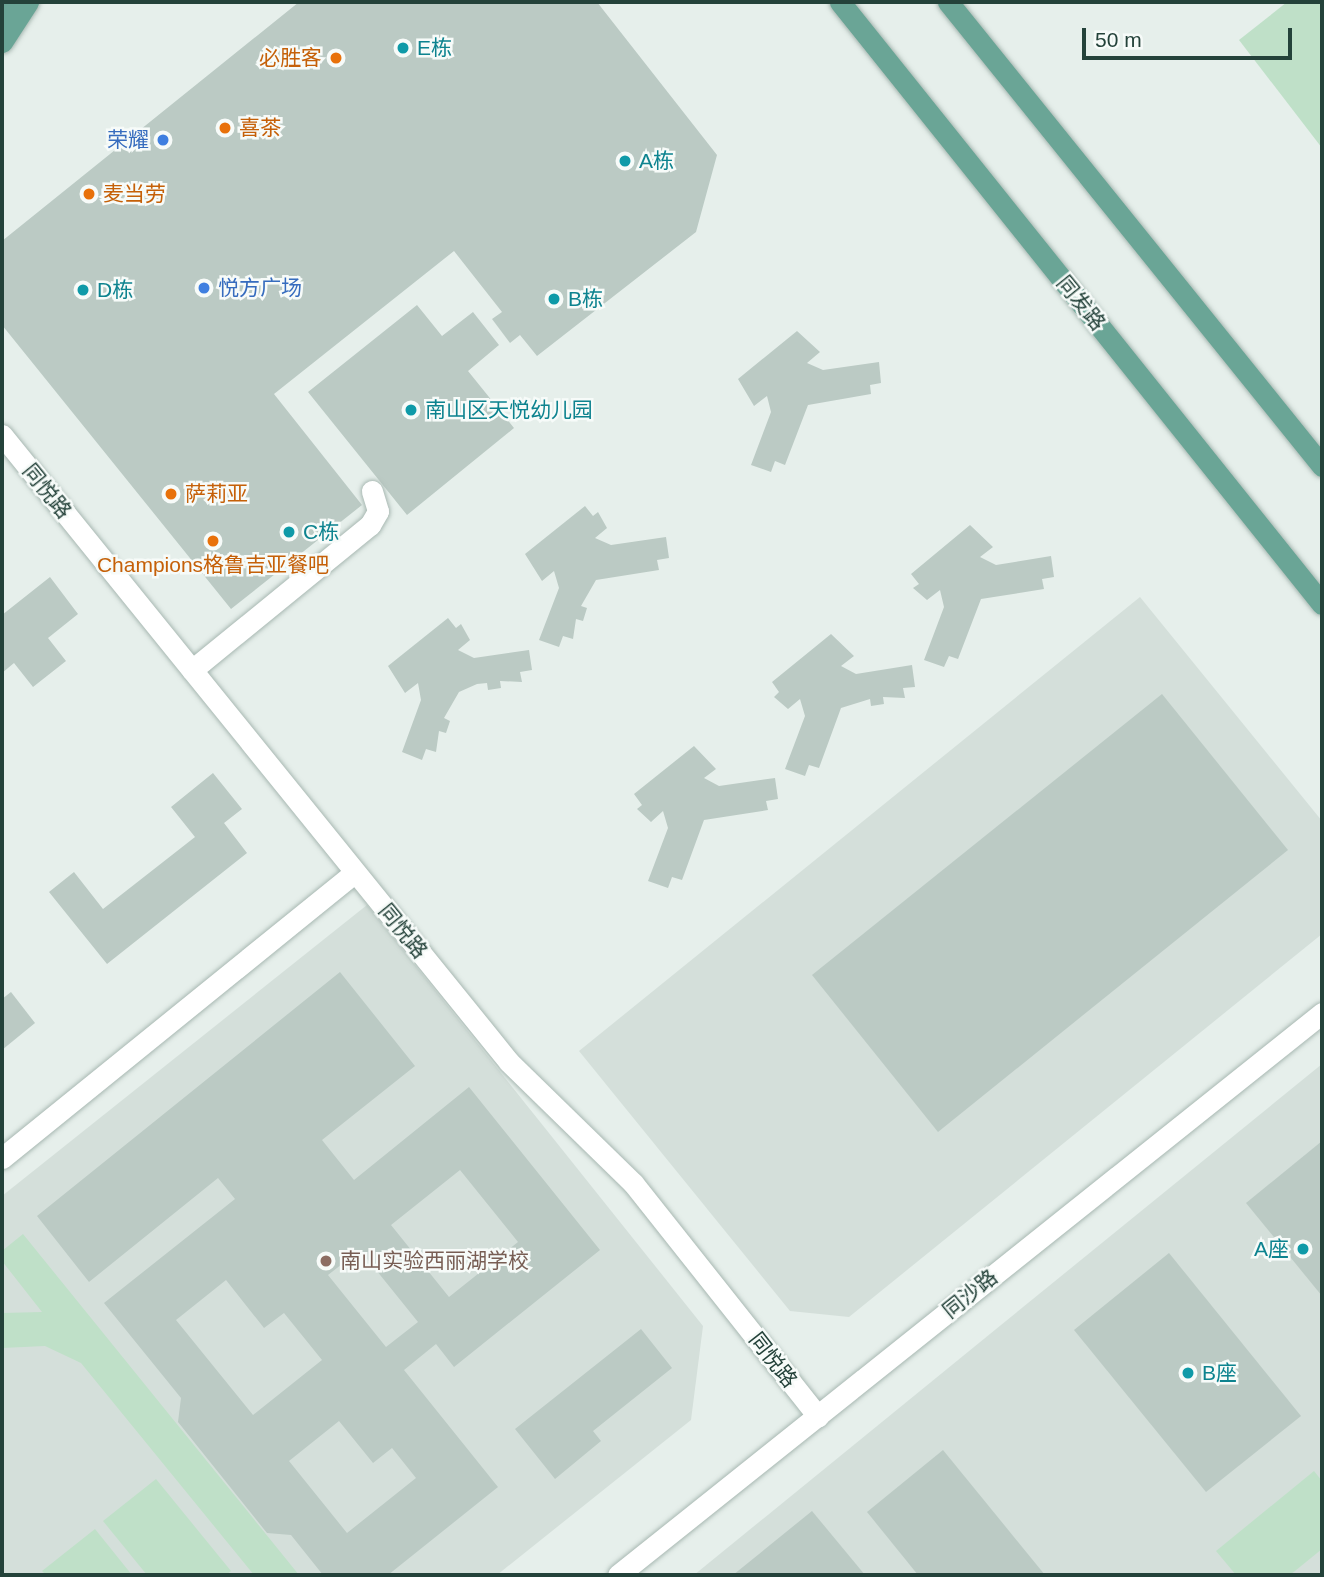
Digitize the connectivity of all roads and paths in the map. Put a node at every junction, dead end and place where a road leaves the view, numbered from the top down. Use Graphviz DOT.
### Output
graph roads {
  1 [pos="12,2"];
  2 [pos="28,2"];
  3 [pos="840,2"];
  4 [pos="948,2"];
  5 [pos="2,12"];
  6 [pos="2,42"];
  7 [pos="2,435"];
  8 [pos="1322,466"];
  9 [pos="372,491"];
  10 [pos="1322,604"];
  11 [pos="192,670"];
  12 [pos="355,872"];
  13 [pos="1322,1013"];
  14 [pos="2,1157"];
  15 [pos="818,1416"];
  16 [pos="618,1575"];
  1 -- 5 [label="main road"];
  2 -- 6 [label="main road"];
  3 -- 10 [label="main road, 同发路"];
  4 -- 8 [label="main road"];
  7 -- 11 [label="street, 同悦路"];
  9 -- 11 [label="street"];
  11 -- 12 [label="street, 同悦路"];
  12 -- 14 [label="street"];
  12 -- 15 [label="street, 同悦路"];
  13 -- 15 [label="street, 同沙路"];
  15 -- 16 [label="street, 同沙路"];
}
